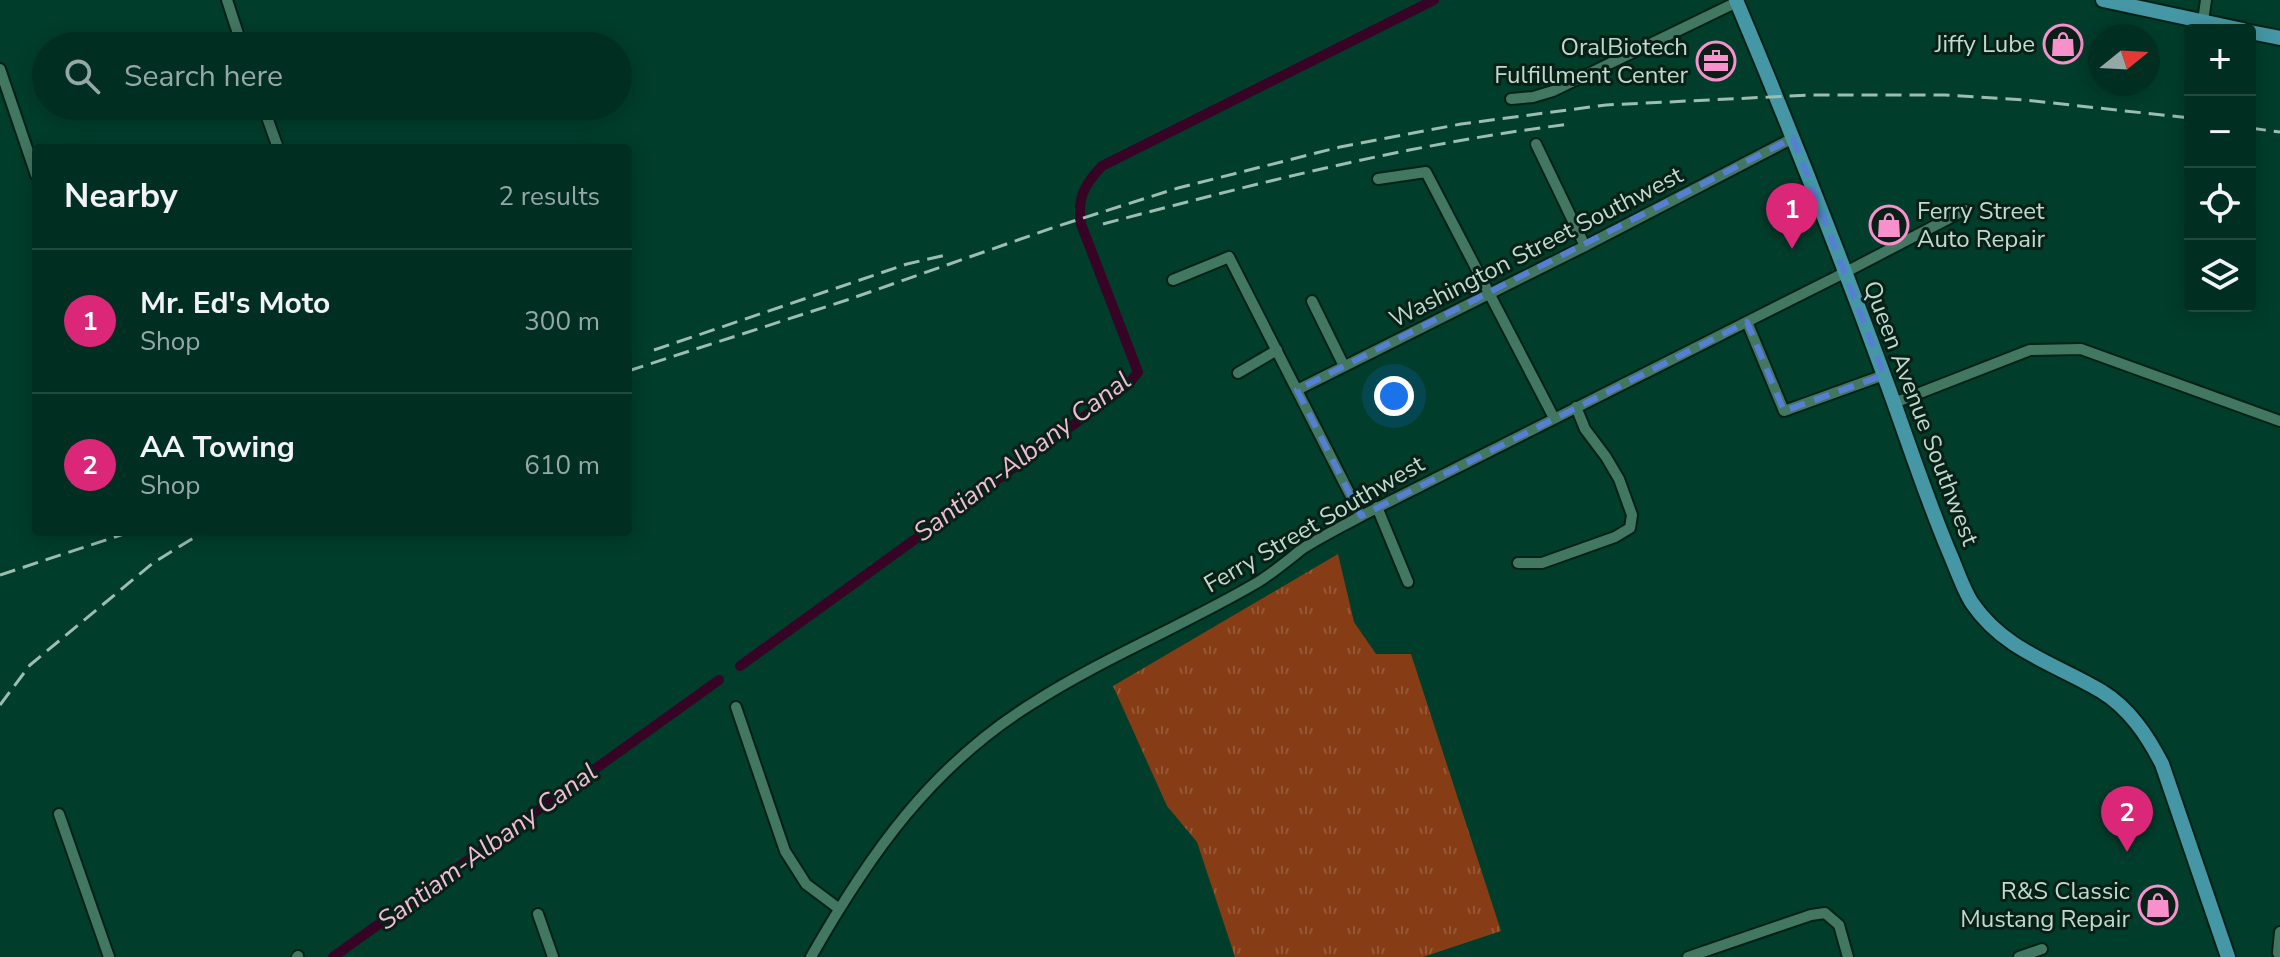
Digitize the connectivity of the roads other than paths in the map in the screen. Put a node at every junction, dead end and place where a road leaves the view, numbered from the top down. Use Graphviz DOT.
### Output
graph roads {
  1 [pos="227,0"];
  2 [pos="2103,0"];
  3 [pos="2206,0"];
  4 [pos="1737,1"];
  5 [pos="2203,21"];
  6 [pos="2216,24"];
  7 [pos="237,32"];
  8 [pos="2256,33"];
  9 [pos="2280,38"];
  10 [pos="0,69"];
  11 [pos="1511,99"];
  12 [pos="268,120"];
  13 [pos="1793,138"];
  14 [pos="277,144"];
  15 [pos="1536,144"];
  16 [pos="32,163"];
  17 [pos="1378,179"];
  18 [pos="1965,210"];
  19 [pos="1585,246"];
  20 [pos="1844,273"];
  21 [pos="1173,280"];
  22 [pos="1489,293"];
  23 [pos="1312,301"];
  24 [pos="1747,322"];
  25 [pos="1277,350"];
  26 [pos="1344,366"];
  27 [pos="1238,373"];
  28 [pos="1884,375"];
  29 [pos="1297,390"];
  30 [pos="1894,403"];
  31 [pos="1576,407"];
  32 [pos="1554,418"];
  33 [pos="2280,421"];
  34 [pos="1377,507"];
  35 [pos="1361,516"];
  36 [pos="1518,563"];
  37 [pos="1408,582"];
  38 [pos="736,707"];
  39 [pos="59,814"];
  40 [pos="838,908"];
  41 [pos="538,914"];
  42 [pos="2280,932"];
  43 [pos="2042,949"];
  44 [pos="2278,953"];
  45 [pos="109,957"];
  46 [pos="553,957"];
  47 [pos="811,957"];
  48 [pos="1688,957"];
  49 [pos="1848,957"];
  50 [pos="2019,957"];
  51 [pos="2228,957"];
  1 -- 7 [label="street"];
  2 -- 5 [label="main road"];
  3 -- 5 [label="street"];
  4 -- 11 [label="street"];
  4 -- 13 [label="main road, Queen Avenue Southwest"];
  5 -- 6 [label="main road"];
  8 -- 9 [label="main road"];
  10 -- 16 [label="street"];
  12 -- 14 [label="street"];
  13 -- 19 [label="street, Washington Street Southwest"];
  13 -- 20 [label="main road, Queen Avenue Southwest"];
  15 -- 19 [label="street"];
  17 -- 22 [label="street"];
  18 -- 20 [label="street, Ferry Street Southwest"];
  19 -- 22 [label="street, Washington Street Southwest"];
  20 -- 24 [label="street, Ferry Street Southwest"];
  20 -- 28 [label="main road, Queen Avenue Southwest"];
  21 -- 25 [label="street"];
  22 -- 26 [label="street, Washington Street Southwest"];
  22 -- 32 [label="street"];
  23 -- 26 [label="street"];
  24 -- 28 [label="street"];
  24 -- 31 [label="street, Ferry Street Southwest"];
  25 -- 27 [label="street"];
  25 -- 29 [label="street"];
  26 -- 29 [label="street, Washington Street Southwest"];
  28 -- 30 [label="main road, Queen Avenue Southwest"];
  29 -- 35 [label="street"];
  30 -- 33 [label="street"];
  30 -- 51 [label="main road, Queen Avenue Southwest"];
  31 -- 32 [label="street, Ferry Street Southwest"];
  31 -- 36 [label="street"];
  32 -- 34 [label="street, Ferry Street Southwest"];
  34 -- 35 [label="street, Ferry Street Southwest"];
  34 -- 37 [label="street"];
  35 -- 40 [label="street, Ferry Street Southwest"];
  38 -- 40 [label="street"];
  39 -- 45 [label="street"];
  40 -- 47 [label="street, Ferry Street Southwest"];
  41 -- 46 [label="street"];
  42 -- 44 [label="street"];
  43 -- 50 [label="street"];
  48 -- 49 [label="street"];
}
